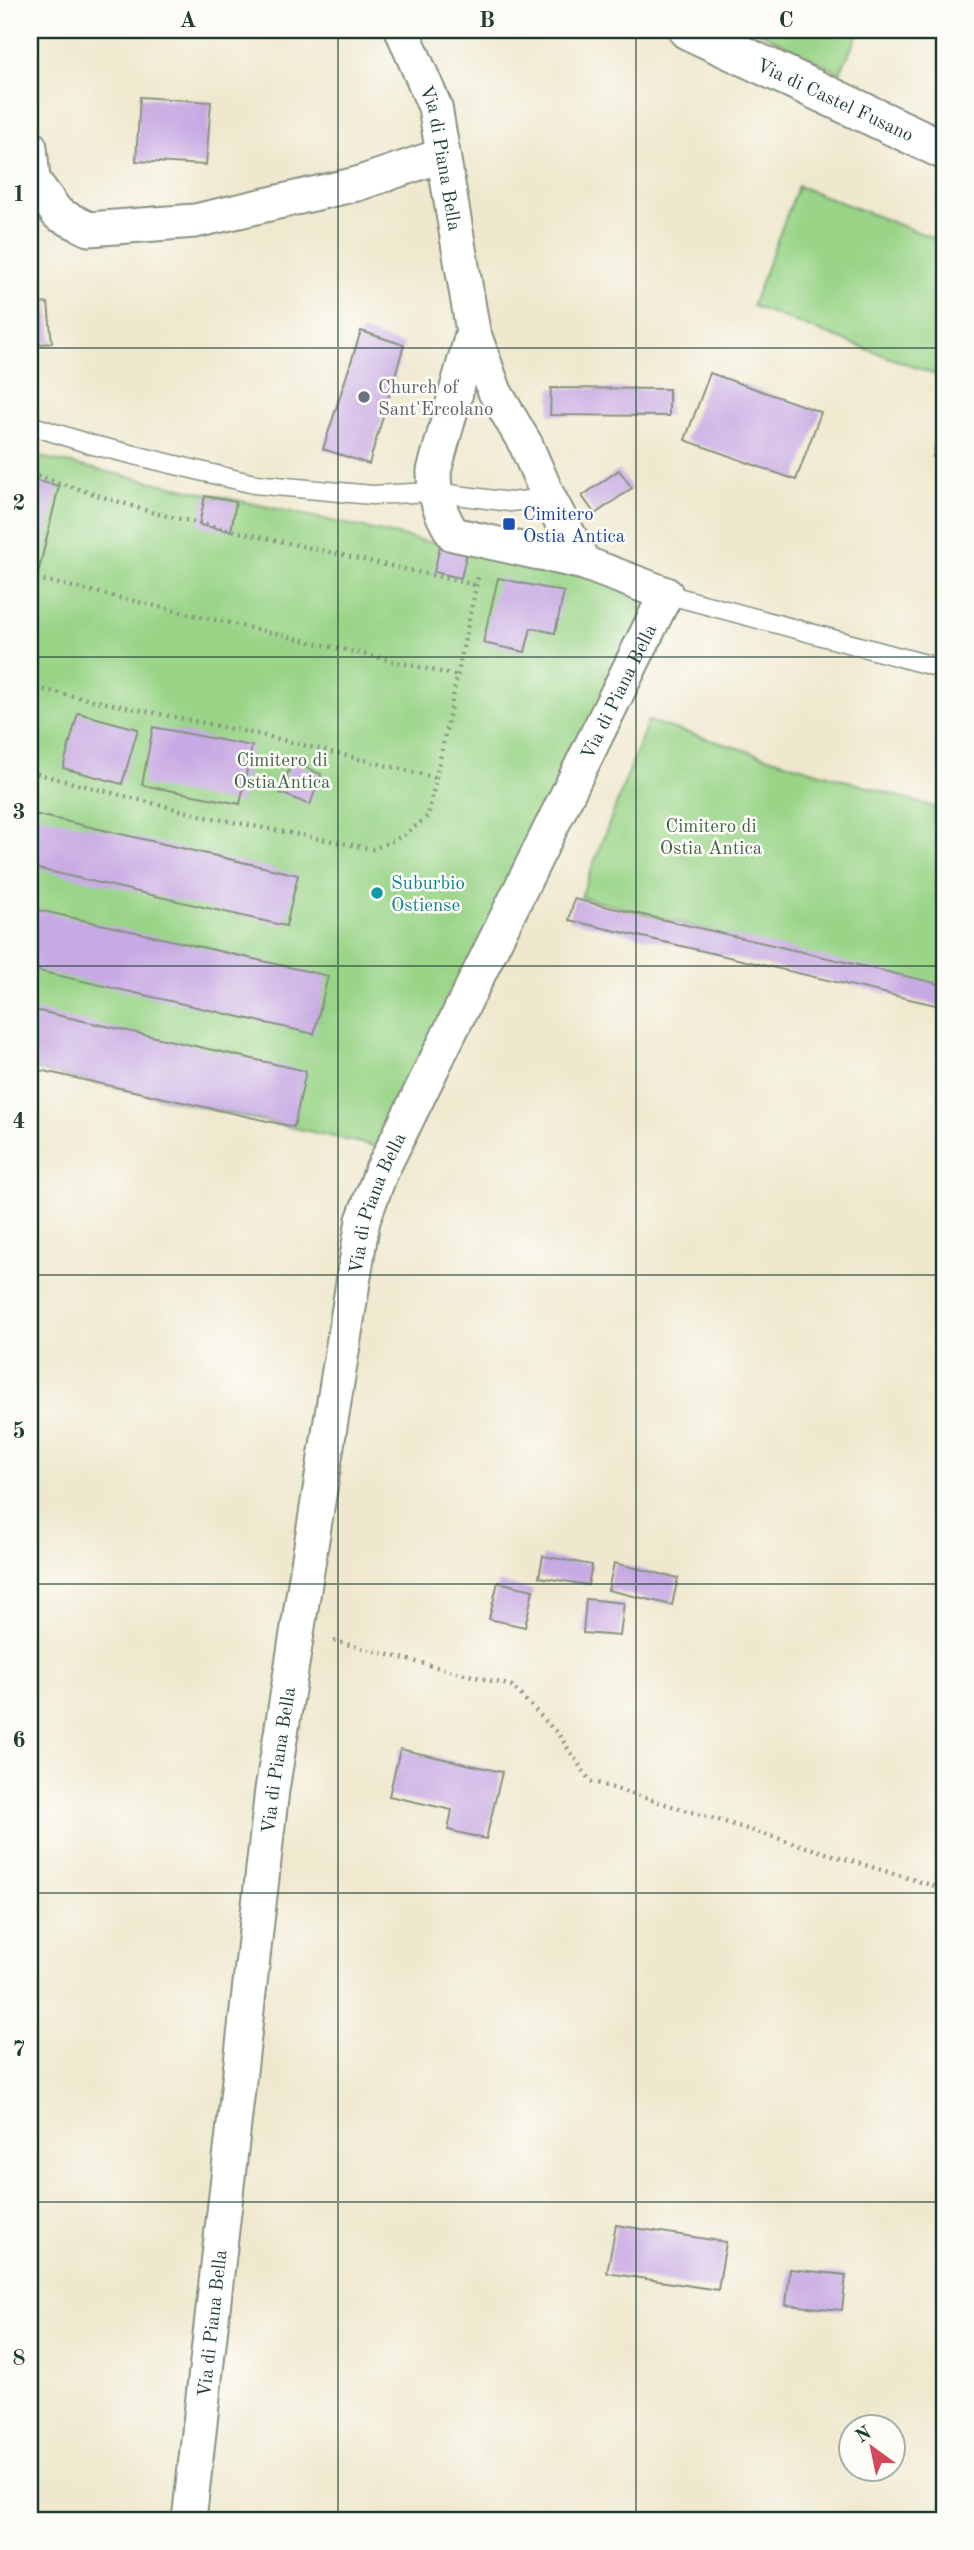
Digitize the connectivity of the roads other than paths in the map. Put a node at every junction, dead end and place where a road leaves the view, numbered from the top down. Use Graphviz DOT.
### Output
graph roads {
  1 [pos="402,30"];
  2 [pos="688,30"];
  3 [pos="30,147"];
  4 [pos="944,150"];
  5 [pos="443,155"];
  6 [pos="472,331"];
  7 [pos="30,425"];
  8 [pos="434,492"];
  9 [pos="549,498"];
  10 [pos="453,534"];
  11 [pos="584,563"];
  12 [pos="480,570"];
  13 [pos="666,594"];
  14 [pos="944,669"];
  15 [pos="189,2520"];
  1 -- 5 [label="street, Via di Piana Bella"];
  2 -- 4 [label="street, Via di Castel Fusano"];
  3 -- 5 [label="street"];
  5 -- 6 [label="street, Via di Piana Bella"];
  6 -- 8 [label="street"];
  6 -- 9 [label="street, Via di Piana Bella"];
  7 -- 8 [label="lane"];
  8 -- 9 [label="lane"];
  8 -- 10 [label="street"];
  9 -- 11 [label="street, Via di Piana Bella"];
  10 -- 11 [label="street"];
  10 -- 12 [label="street"];
  11 -- 13 [label="street"];
  13 -- 14 [label="lane"];
  13 -- 15 [label="street, Via di Piana Bella"];
}
